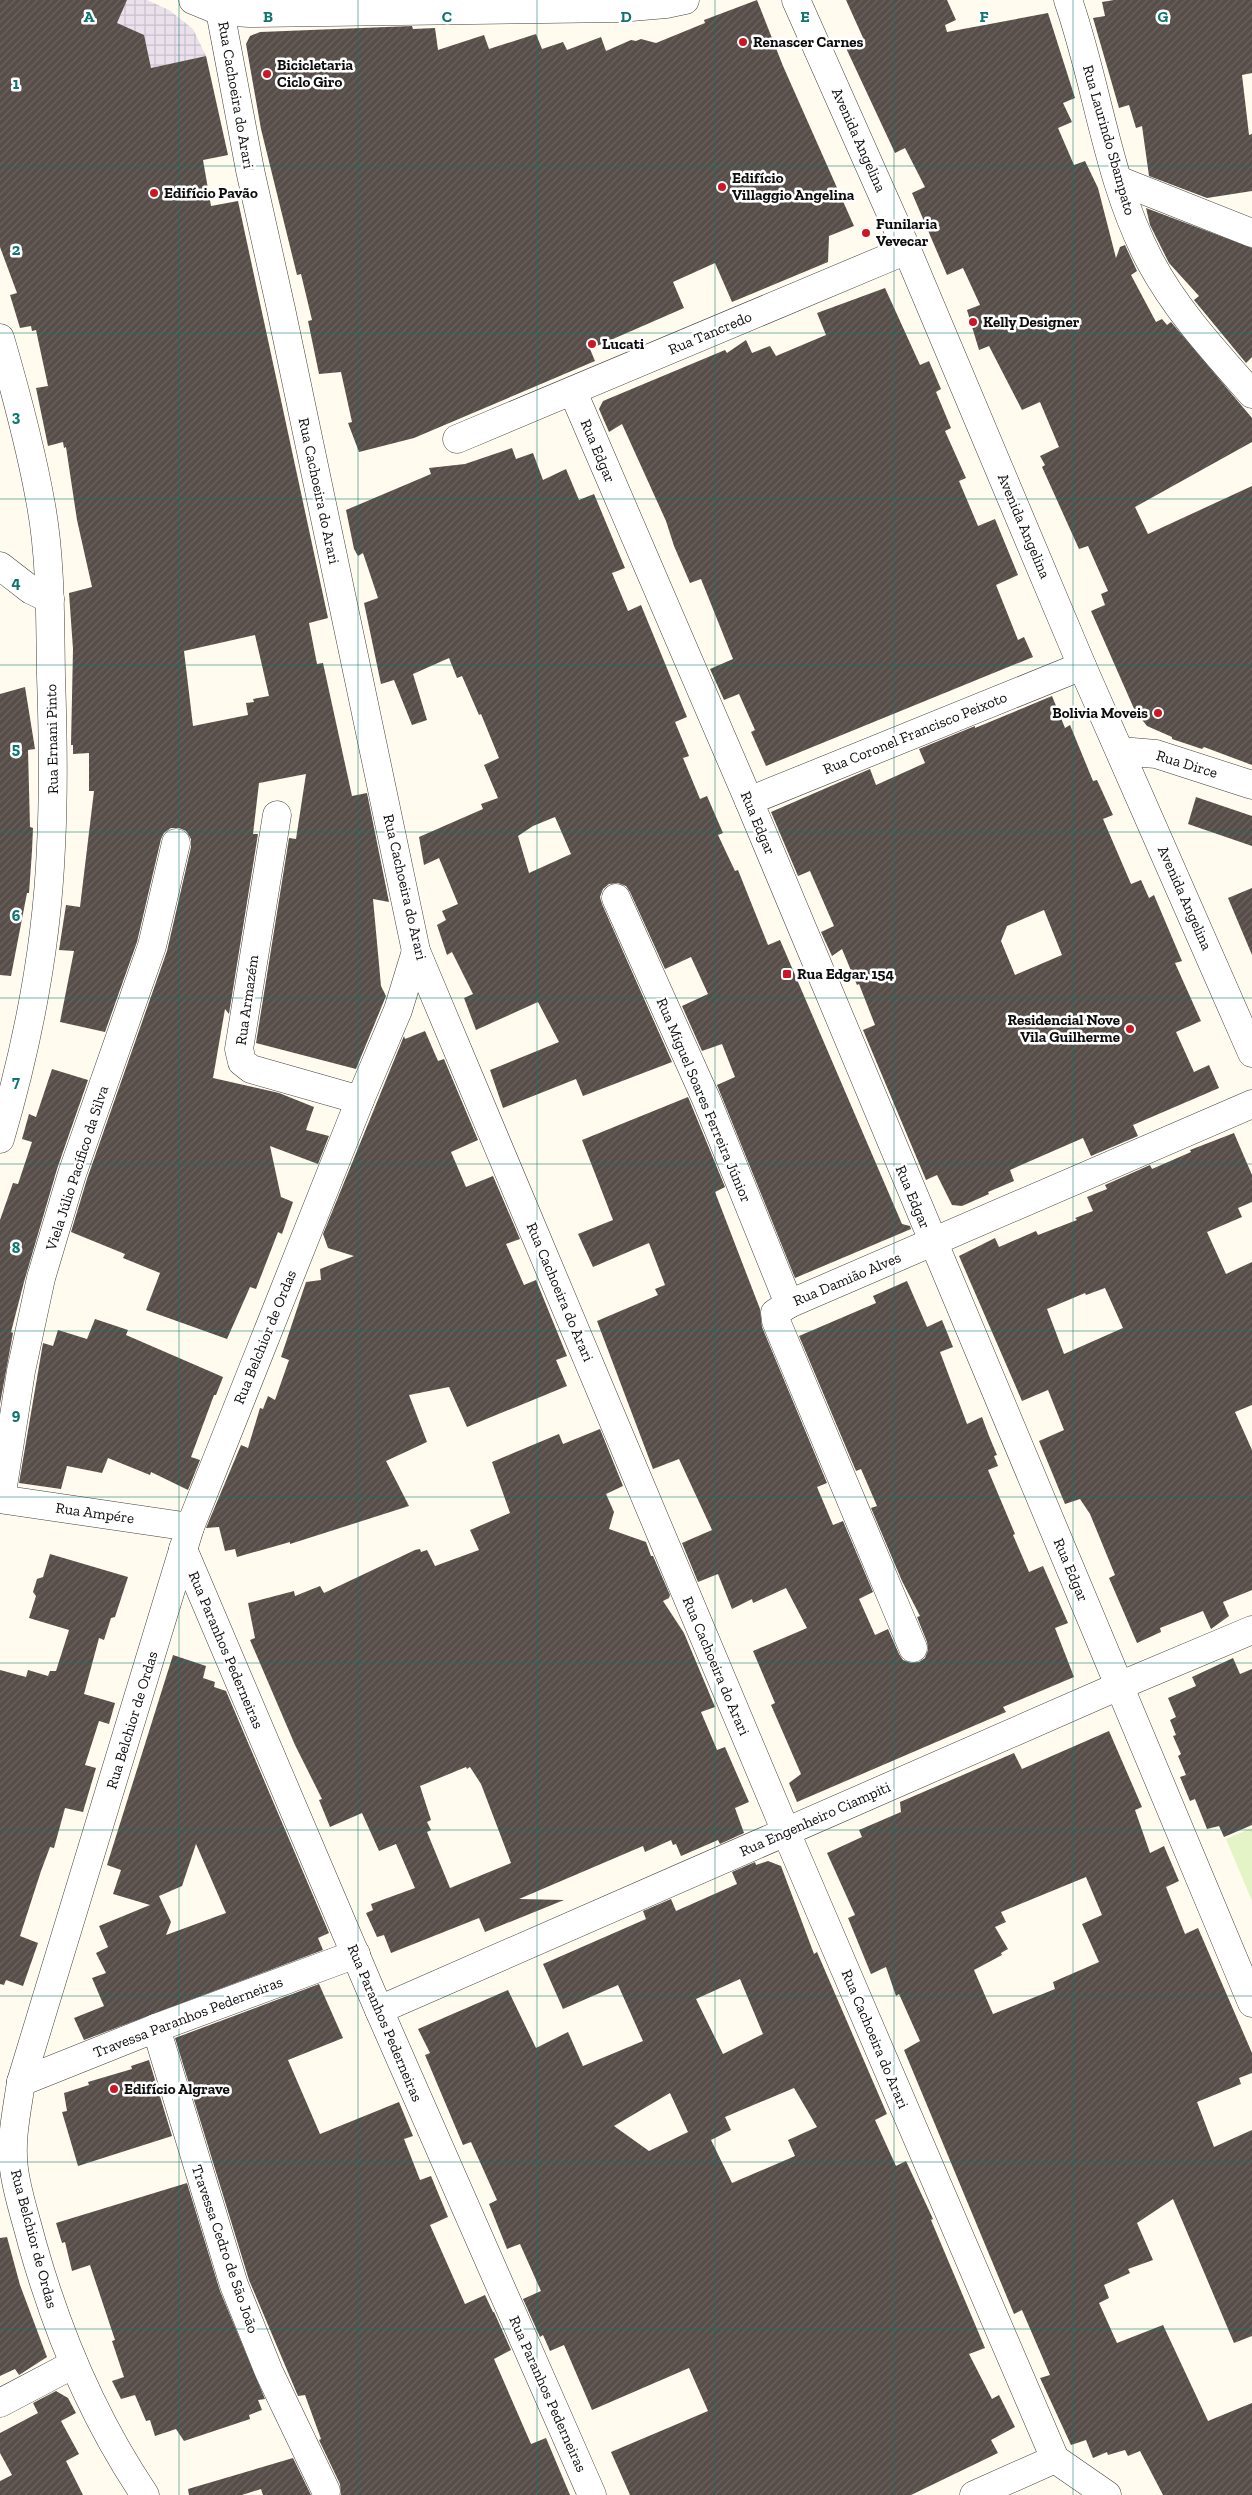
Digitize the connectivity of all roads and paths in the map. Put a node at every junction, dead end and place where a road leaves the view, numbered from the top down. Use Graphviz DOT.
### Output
graph roads {
  1 [pos="193,0"];
  2 [pos="685,0"];
  3 [pos="796,0"];
  4 [pos="1068,0"];
  5 [pos="522,4"];
  6 [pos="341,5"];
  7 [pos="220,11"];
  8 [pos="1118,180"];
  9 [pos="1252,233"];
  10 [pos="907,250"];
  11 [pos="0,338"];
  12 [pos="573,392"];
  13 [pos="1252,394"];
  14 [pos="457,439"];
  15 [pos="0,566"];
  16 [pos="50,599"];
  17 [pos="1082,666"];
  18 [pos="1120,751"];
  19 [pos="1252,785"];
  20 [pos="749,801"];
  21 [pos="276,815"];
  22 [pos="176,843"];
  23 [pos="616,898"];
  24 [pos="416,951"];
  25 [pos="1252,1053"];
  26 [pos="360,1100"];
  27 [pos="1252,1104"];
  28 [pos="0,1139"];
  29 [pos="932,1242"];
  30 [pos="789,1304"];
  31 [pos="1,1499"];
  32 [pos="186,1538"];
  33 [pos="1252,1630"];
  34 [pos="913,1648"];
  35 [pos="1119,1686"];
  36 [pos="786,1832"];
  37 [pos="356,1954"];
  38 [pos="1252,2003"];
  39 [pos="379,2010"];
  40 [pos="156,2028"];
  41 [pos="21,2082"];
  42 [pos="74,2364"];
  43 [pos="0,2403"];
  44 [pos="1055,2459"];
  45 [pos="326,2491"];
  46 [pos="145,2495"];
  47 [pos="592,2495"];
  48 [pos="974,2495"];
  49 [pos="1107,2495"];
  1 -- 7 [label="street"];
  2 -- 5 [label="street"];
  3 -- 10 [label="street, Avenida Angelina"];
  4 -- 8 [label="street, Rua Laurindo Sbampato"];
  5 -- 6 [label="street"];
  6 -- 7 [label="street"];
  7 -- 24 [label="street, Rua Cachoeira do Arari"];
  8 -- 9 [label="street"];
  8 -- 13 [label="street, Rua Laurindo Sbampato"];
  10 -- 12 [label="street, Rua Tancredo"];
  10 -- 17 [label="street, Avenida Angelina"];
  11 -- 16 [label="street, Rua Ernani Pinto"];
  12 -- 14 [label="street, Rua Tancredo"];
  12 -- 20 [label="street, Rua Edgar"];
  15 -- 16 [label="street"];
  16 -- 28 [label="street, Rua Ernani Pinto"];
  17 -- 18 [label="street, Avenida Angelina"];
  17 -- 20 [label="street, Rua Coronel Francisco Peixoto"];
  18 -- 19 [label="street, Rua Dirce"];
  18 -- 25 [label="street, Avenida Angelina"];
  20 -- 29 [label="street, Rua Edgar"];
  21 -- 26 [label="street, Rua Armazém"];
  22 -- 31 [label="street, Viela Júlio Pacífico da Silva"];
  23 -- 30 [label="street, Rua Miguel Soares Ferreira Júnior"];
  24 -- 26 [label="street, Rua Belchior de Ordas"];
  24 -- 36 [label="street, Rua Cachoeira do Arari"];
  26 -- 32 [label="street, Rua Belchior de Ordas"];
  27 -- 29 [label="street, Rua Damião Alves"];
  29 -- 30 [label="street, Rua Damião Alves"];
  29 -- 35 [label="street, Rua Edgar"];
  30 -- 34 [label="street, Rua Damião Alves"];
  31 -- 32 [label="street, Rua Ampére"];
  32 -- 37 [label="street, Rua Paranhos Pederneiras"];
  32 -- 41 [label="street, Rua Belchior de Ordas"];
  33 -- 35 [label="street, Rua Engenheiro Ciampiti"];
  35 -- 36 [label="street, Rua Engenheiro Ciampiti"];
  35 -- 38 [label="street, Rua Edgar"];
  36 -- 39 [label="street, Rua Engenheiro Ciampiti"];
  36 -- 44 [label="street, Rua Cachoeira do Arari"];
  37 -- 39 [label="street, Rua Paranhos Pederneiras"];
  37 -- 40 [label="street, Travessa Paranhos Pederneiras"];
  39 -- 47 [label="street, Rua Paranhos Pederneiras"];
  40 -- 41 [label="street, Travessa Paranhos Pederneiras"];
  40 -- 45 [label="street, Travessa Cedro de São João"];
  41 -- 42 [label="street, Rua Belchior de Ordas"];
  42 -- 43 [label="street"];
  42 -- 46 [label="street, Rua Belchior de Ordas"];
  44 -- 48 [label="street"];
  44 -- 49 [label="street"];
}
